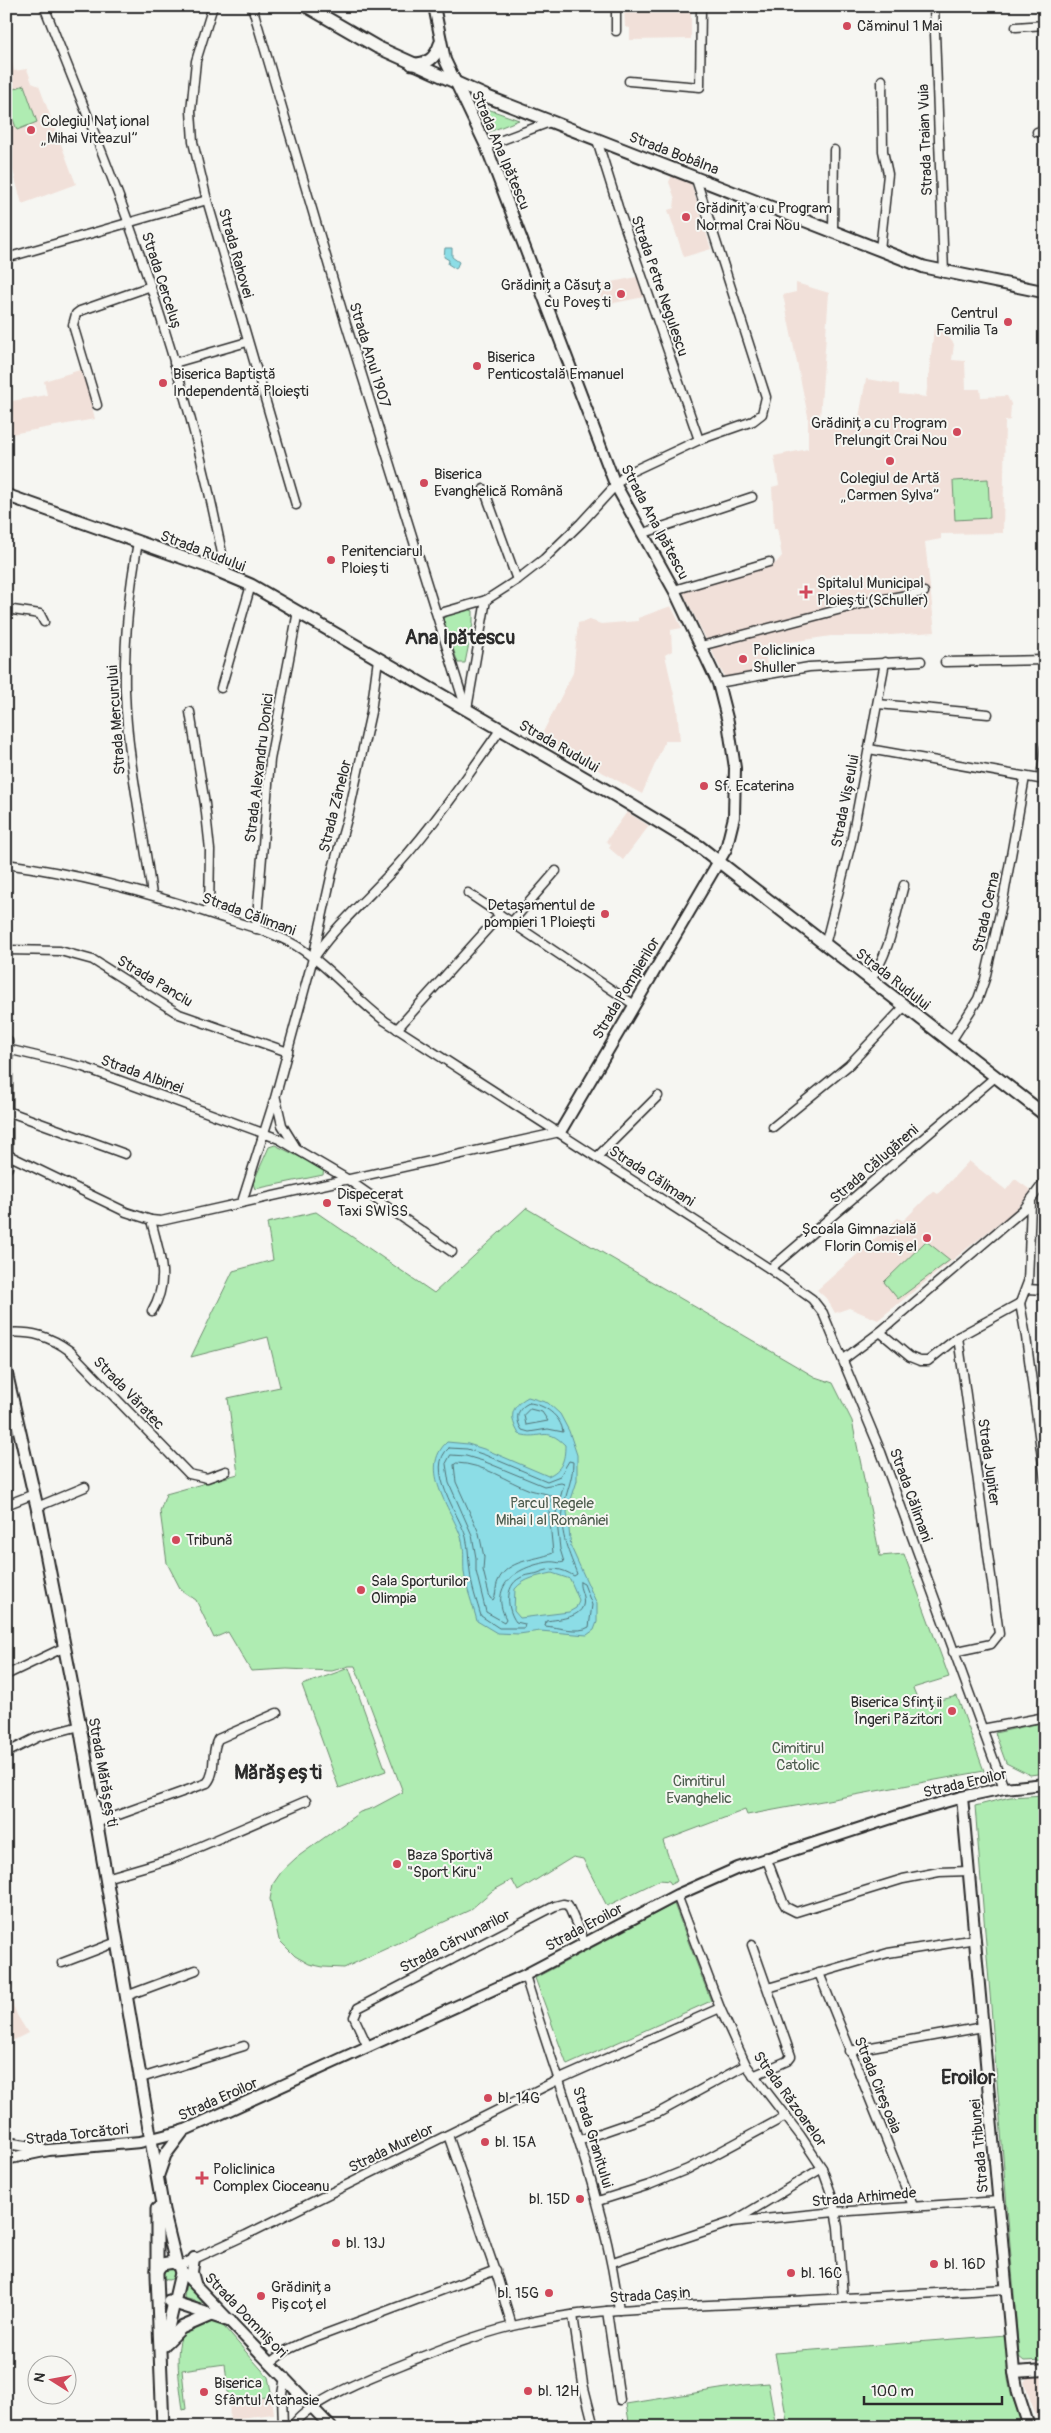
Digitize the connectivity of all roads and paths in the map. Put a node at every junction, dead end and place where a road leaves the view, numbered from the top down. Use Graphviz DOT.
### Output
graph roads {
  1 [pos="44,6"];
  2 [pos="213,6"];
  3 [pos="252,6"];
  4 [pos="306,6"];
  5 [pos="434,6"];
  6 [pos="616,6"];
  7 [pos="701,6"];
  8 [pos="934,6"];
  9 [pos="1045,25"];
  10 [pos="1016,27"];
  11 [pos="616,32"];
  12 [pos="440,44"];
  13 [pos="412,64"];
  14 [pos="882,80"];
  15 [pos="629,81"];
  16 [pos="455,83"];
  17 [pos="550,122"];
  18 [pos="597,140"];
  19 [pos="486,146"];
  20 [pos="834,150"];
  21 [pos="695,176"];
  22 [pos="207,200"];
  23 [pos="129,224"];
  24 [pos="834,231"];
  25 [pos="880,250"];
  26 [pos="6,258"];
  27 [pos="944,273"];
  28 [pos="150,286"];
  29 [pos="1045,292"];
  30 [pos="247,342"];
  31 [pos="174,363"];
  32 [pos="97,405"];
  33 [pos="699,440"];
  34 [pos="615,484"];
  35 [pos="484,489"];
  36 [pos="6,495"];
  37 [pos="752,497"];
  38 [pos="296,505"];
  39 [pos="644,533"];
  40 [pos="138,542"];
  41 [pos="769,562"];
  42 [pos="226,574"];
  43 [pos="517,580"];
  44 [pos="251,586"];
  45 [pos="674,590"];
  46 [pos="924,592"];
  47 [pos="486,600"];
  48 [pos="6,609"];
  49 [pos="298,611"];
  50 [pos="437,614"];
  51 [pos="44,622"];
  52 [pos="701,646"];
  53 [pos="378,659"];
  54 [pos="1045,660"];
  55 [pos="920,661"];
  56 [pos="885,662"];
  57 [pos="945,662"];
  58 [pos="718,683"];
  59 [pos="221,688"];
  60 [pos="878,704"];
  61 [pos="466,711"];
  62 [pos="190,712"];
  63 [pos="988,714"];
  64 [pos="500,730"];
  65 [pos="1045,747"];
  66 [pos="869,749"];
  67 [pos="1025,777"];
  68 [pos="1043,780"];
  69 [pos="720,861"];
  70 [pos="6,864"];
  71 [pos="556,871"];
  72 [pos="904,885"];
  73 [pos="468,893"];
  74 [pos="152,895"];
  75 [pos="209,913"];
  76 [pos="500,915"];
  77 [pos="511,923"];
  78 [pos="256,929"];
  79 [pos="826,945"];
  80 [pos="6,950"];
  81 [pos="314,958"];
  82 [pos="870,980"];
  83 [pos="633,1004"];
  84 [pos="904,1007"];
  85 [pos="397,1029"];
  86 [pos="6,1041"];
  87 [pos="950,1043"];
  88 [pos="7,1049"];
  89 [pos="288,1052"];
  90 [pos="994,1078"];
  91 [pos="658,1096"];
  92 [pos="275,1098"];
  93 [pos="7,1111"];
  94 [pos="1045,1115"];
  95 [pos="773,1127"];
  96 [pos="560,1132"];
  97 [pos="265,1133"];
  98 [pos="296,1148"];
  99 [pos="6,1154"];
  100 [pos="125,1154"];
  101 [pos="598,1156"];
  102 [pos="6,1166"];
  103 [pos="347,1179"];
  104 [pos="1045,1181"];
  105 [pos="242,1202"];
  106 [pos="1031,1203"];
  107 [pos="151,1220"];
  108 [pos="452,1252"];
  109 [pos="770,1269"];
  110 [pos="1026,1289"];
  111 [pos="1045,1290"];
  112 [pos="1020,1303"];
  113 [pos="152,1311"];
  114 [pos="880,1332"];
  115 [pos="6,1334"];
  116 [pos="958,1338"];
  117 [pos="844,1359"];
  118 [pos="6,1372"];
  119 [pos="226,1471"];
  120 [pos="1045,1480"];
  121 [pos="85,1487"];
  122 [pos="34,1494"];
  123 [pos="6,1505"];
  124 [pos="37,1507"];
  125 [pos="65,1647"];
  126 [pos="953,1652"];
  127 [pos="6,1675"];
  128 [pos="277,1713"];
  129 [pos="1045,1717"];
  130 [pos="80,1726"];
  131 [pos="982,1729"];
  132 [pos="6,1753"];
  133 [pos="1045,1784"];
  134 [pos="1004,1788"];
  135 [pos="962,1797"];
  136 [pos="306,1800"];
  137 [pos="96,1823"];
  138 [pos="766,1857"];
  139 [pos="969,1871"];
  140 [pos="106,1878"];
  141 [pos="677,1895"];
  142 [pos="976,1939"];
  143 [pos="116,1942"];
  144 [pos="585,1944"];
  145 [pos="752,1945"];
  146 [pos="62,1962"];
  147 [pos="196,1970"];
  148 [pos="819,1973"];
  149 [pos="525,1975"];
  150 [pos="768,1988"];
  151 [pos="126,1996"];
  152 [pos="720,2008"];
  153 [pos="983,2027"];
  154 [pos="244,2046"];
  155 [pos="368,2047"];
  156 [pos="849,2051"];
  157 [pos="746,2065"];
  158 [pos="753,2076"];
  159 [pos="141,2078"];
  160 [pos="560,2079"];
  161 [pos="786,2116"];
  162 [pos="183,2131"];
  163 [pos="448,2135"];
  164 [pos="151,2140"];
  165 [pos="580,2140"];
  166 [pos="6,2142"];
  167 [pos="49,2150"];
  168 [pos="6,2158"];
  169 [pos="822,2168"];
  170 [pos="157,2178"];
  171 [pos="598,2201"];
  172 [pos="999,2201"];
  173 [pos="913,2206"];
  174 [pos="835,2212"];
  175 [pos="732,2222"];
  176 [pos="194,2258"];
  177 [pos="613,2262"];
  178 [pos="179,2270"];
  179 [pos="496,2270"];
  180 [pos="158,2275"];
  181 [pos="195,2283"];
  182 [pos="1006,2289"];
  183 [pos="158,2296"];
  184 [pos="842,2298"];
  185 [pos="175,2303"];
  186 [pos="619,2310"];
  187 [pos="607,2311"];
  188 [pos="211,2315"];
  189 [pos="574,2315"];
  190 [pos="230,2321"];
  191 [pos="512,2326"];
  192 [pos="164,2345"];
  193 [pos="160,2360"];
  194 [pos="271,2362"];
  195 [pos="1045,2370"];
  196 [pos="1014,2372"];
  197 [pos="285,2377"];
  198 [pos="620,2400"];
  199 [pos="314,2407"];
  200 [pos="163,2427"];
  201 [pos="283,2427"];
  202 [pos="292,2427"];
  203 [pos="331,2427"];
  204 [pos="594,2427"];
  205 [pos="1029,2427"];
  1 -- 23 [label="street, Strada Cerceluș"];
  2 -- 22 [label="street, Strada Rahovei"];
  3 -- 50 [label="street, Strada Anul 1907"];
  4 -- 13 [label="main road, Strada Bobâlna"];
  5 -- 12 [label="street, Strada Ana Ipătescu"];
  6 -- 11 [label="street"];
  7 -- 15 [label="street"];
  8 -- 27 [label="street, Strada Traian Vuia"];
  9 -- 10 [label="street"];
  12 -- 13 [label="main road"];
  12 -- 16 [label="street, Strada Ana Ipătescu"];
  13 -- 16 [label="main road, Strada Bobâlna"];
  14 -- 25 [label="street"];
  16 -- 17 [label="main road, Strada Bobâlna"];
  16 -- 19 [label="street, Strada Ana Ipătescu"];
  17 -- 18 [label="main road, Strada Bobâlna"];
  17 -- 19 [label="street"];
  18 -- 21 [label="main road, Strada Bobâlna"];
  18 -- 33 [label="street, Strada Petre Negulescu"];
  19 -- 34 [label="street, Strada Ana Ipătescu"];
  20 -- 24 [label="street"];
  21 -- 24 [label="main road, Strada Bobâlna"];
  21 -- 33 [label="street"];
  22 -- 23 [label="street"];
  22 -- 30 [label="street, Strada Rahovei"];
  23 -- 26 [label="street"];
  23 -- 28 [label="street, Strada Cerceluș"];
  24 -- 25 [label="main road, Strada Bobâlna"];
  25 -- 27 [label="main road, Strada Bobâlna"];
  27 -- 29 [label="main road, Strada Bobâlna"];
  28 -- 31 [label="street, Strada Cerceluș"];
  28 -- 32 [label="street"];
  30 -- 31 [label="street"];
  30 -- 38 [label="street, Strada Rahovei"];
  31 -- 42 [label="street, Strada Cerceluș"];
  33 -- 34 [label="street"];
  34 -- 39 [label="street, Strada Ana Ipătescu"];
  34 -- 43 [label="street"];
  35 -- 43 [label="street"];
  36 -- 40 [label="main road, Strada Rudului"];
  37 -- 39 [label="street"];
  39 -- 45 [label="street, Strada Ana Ipătescu"];
  40 -- 42 [label="main road, Strada Rudului"];
  40 -- 74 [label="street, Strada Mercurului"];
  41 -- 45 [label="street"];
  42 -- 44 [label="main road, Strada Rudului"];
  43 -- 47 [label="street"];
  44 -- 49 [label="main road, Strada Rudului"];
  44 -- 59 [label="street"];
  45 -- 52 [label="street, Strada Ana Ipătescu"];
  46 -- 52 [label="street"];
  47 -- 50 [label="street"];
  47 -- 61 [label="street"];
  48 -- 51 [label="street"];
  49 -- 53 [label="main road, Strada Rudului"];
  49 -- 78 [label="street, Strada Alexandru Donici"];
  50 -- 61 [label="street, Strada Anul 1907"];
  52 -- 58 [label="street, Strada Ana Ipătescu"];
  53 -- 61 [label="main road, Strada Rudului"];
  53 -- 81 [label="street, Strada Zânelor"];
  54 -- 57 [label="street"];
  55 -- 56 [label="street"];
  56 -- 58 [label="street"];
  56 -- 60 [label="street, Strada Vișeului"];
  58 -- 69 [label="street, Strada Ana Ipătescu"];
  60 -- 63 [label="street"];
  60 -- 66 [label="street, Strada Vișeului"];
  61 -- 64 [label="main road, Strada Rudului"];
  62 -- 75 [label="street"];
  64 -- 69 [label="main road, Strada Rudului"];
  64 -- 81 [label="street"];
  65 -- 68 [label="street"];
  66 -- 67 [label="street"];
  66 -- 79 [label="street, Strada Vișeului"];
  67 -- 68 [label="street"];
  67 -- 87 [label="street, Strada Cerna"];
  69 -- 79 [label="main road, Strada Rudului"];
  69 -- 83 [label="street, Strada Pompierilor"];
  70 -- 74 [label="street, Strada Călimani"];
  71 -- 77 [label="street"];
  72 -- 82 [label="street"];
  73 -- 76 [label="street"];
  74 -- 75 [label="street, Strada Călimani"];
  75 -- 78 [label="street, Strada Călimani"];
  76 -- 77 [label="street"];
  76 -- 85 [label="street"];
  77 -- 83 [label="street"];
  78 -- 81 [label="street, Strada Călimani"];
  79 -- 82 [label="main road, Strada Rudului"];
  80 -- 89 [label="street, Strada Panciu"];
  81 -- 85 [label="street, Strada Călimani"];
  81 -- 89 [label="street"];
  82 -- 84 [label="main road, Strada Rudului"];
  83 -- 96 [label="street, Strada Pompierilor"];
  84 -- 87 [label="main road, Strada Rudului"];
  84 -- 95 [label="street"];
  85 -- 96 [label="street, Strada Călimani"];
  86 -- 88 [label="main road"];
  87 -- 90 [label="main road, Strada Rudului"];
  88 -- 93 [label="main road"];
  88 -- 97 [label="street, Strada Albinei"];
  89 -- 92 [label="street"];
  90 -- 94 [label="main road, Strada Rudului"];
  90 -- 109 [label="street, Strada Călugăreni"];
  91 -- 101 [label="street"];
  92 -- 97 [label="street"];
  92 -- 98 [label="street"];
  93 -- 99 [label="main road"];
  93 -- 100 [label="street"];
  96 -- 101 [label="street, Strada Călimani"];
  96 -- 103 [label="street"];
  97 -- 98 [label="street, Strada Albinei"];
  97 -- 105 [label="street"];
  98 -- 103 [label="street, Strada Albinei"];
  99 -- 102 [label="main road"];
  99 -- 107 [label="street"];
  101 -- 109 [label="street, Strada Călimani"];
  103 -- 105 [label="street"];
  103 -- 108 [label="street, Strada Albinei"];
  104 -- 106 [label="street"];
  105 -- 107 [label="street"];
  106 -- 110 [label="street"];
  106 -- 114 [label="street"];
  107 -- 113 [label="street"];
  109 -- 117 [label="street, Strada Călimani"];
  110 -- 111 [label="street"];
  110 -- 112 [label="street"];
  112 -- 116 [label="street"];
  112 -- 120 [label="street"];
  114 -- 116 [label="street"];
  114 -- 117 [label="street"];
  115 -- 119 [label="street, Strada Văratec"];
  116 -- 126 [label="street, Strada Jupiter"];
  117 -- 126 [label="street, Strada Călimani"];
  118 -- 122 [label="main road, Strada Mărășești"];
  121 -- 124 [label="street"];
  122 -- 123 [label="street"];
  122 -- 124 [label="main road, Strada Mărășești"];
  124 -- 125 [label="main road, Strada Mărășești"];
  125 -- 127 [label="street"];
  125 -- 130 [label="main road, Strada Mărășești"];
  126 -- 131 [label="street, Strada Călimani"];
  128 -- 137 [label="street"];
  129 -- 131 [label="street"];
  130 -- 132 [label="street"];
  130 -- 137 [label="main road, Strada Mărășești"];
  131 -- 134 [label="street, Strada Călimani"];
  133 -- 134 [label="street, Strada Eroilor"];
  134 -- 135 [label="street, Strada Eroilor"];
  135 -- 138 [label="street, Strada Eroilor"];
  135 -- 139 [label="street, Strada Tribunei"];
  136 -- 140 [label="street"];
  137 -- 140 [label="main road, Strada Mărășești"];
  138 -- 139 [label="street"];
  138 -- 141 [label="street, Strada Eroilor"];
  139 -- 142 [label="street, Strada Tribunei"];
  140 -- 143 [label="main road, Strada Mărășești"];
  141 -- 144 [label="street, Strada Eroilor"];
  141 -- 152 [label="street, Strada Răzoarelor"];
  142 -- 148 [label="street"];
  142 -- 153 [label="street, Strada Tribunei"];
  143 -- 146 [label="street"];
  143 -- 151 [label="main road, Strada Mărășești"];
  144 -- 149 [label="street, Strada Eroilor"];
  144 -- 155 [label="street, Strada Cărvunarilor"];
  145 -- 150 [label="street"];
  147 -- 151 [label="street"];
  148 -- 150 [label="street"];
  148 -- 156 [label="street, Strada Cireșoaia"];
  149 -- 155 [label="street, Strada Eroilor"];
  149 -- 160 [label="street, Strada Granitului"];
  150 -- 158 [label="street"];
  151 -- 159 [label="main road, Strada Mărășești"];
  152 -- 157 [label="street, Strada Răzoarelor"];
  152 -- 160 [label="street, Strada Murelor"];
  153 -- 156 [label="street"];
  153 -- 172 [label="street, Strada Tribunei"];
  154 -- 159 [label="street"];
  155 -- 162 [label="street, Strada Eroilor"];
  156 -- 173 [label="street, Strada Cireșoaia"];
  157 -- 158 [label="street, Strada Răzoarelor"];
  157 -- 165 [label="street"];
  158 -- 161 [label="street, Strada Răzoarelor"];
  159 -- 164 [label="main road, Strada Mărășești"];
  160 -- 163 [label="street, Strada Murelor"];
  160 -- 165 [label="street, Strada Granitului"];
  161 -- 169 [label="street, Strada Răzoarelor"];
  161 -- 171 [label="street"];
  162 -- 164 [label="street, Strada Eroilor"];
  162 -- 170 [label="main road"];
  163 -- 176 [label="street, Strada Murelor"];
  163 -- 179 [label="street"];
  164 -- 167 [label="street, Strada Torcători"];
  164 -- 170 [label="main road, Strada Mărășești"];
  165 -- 171 [label="street, Strada Granitului"];
  166 -- 167 [label="street"];
  167 -- 168 [label="street, Strada Torcători"];
  169 -- 174 [label="street, Strada Răzoarelor"];
  169 -- 175 [label="street, Strada Arhimede"];
  170 -- 178 [label="main road, Strada Mărășești"];
  170 -- 180 [label="main road, Strada Mărășești"];
  171 -- 177 [label="street, Strada Granitului"];
  172 -- 173 [label="street, Strada Arhimede"];
  172 -- 182 [label="street, Strada Tribunei"];
  173 -- 174 [label="street, Strada Arhimede"];
  174 -- 175 [label="street, Strada Arhimede"];
  174 -- 184 [label="street, Strada Răzoarelor"];
  175 -- 177 [label="street, Strada Arhimede"];
  176 -- 178 [label="street, Strada Murelor"];
  176 -- 181 [label="street"];
  177 -- 186 [label="street, Strada Granitului"];
  178 -- 180 [label="main road"];
  178 -- 180 [label="main road"];
  178 -- 181 [label="street, Strada Domnișori"];
  178 -- 185 [label="main road, Strada Mărășești"];
  179 -- 191 [label="street"];
  179 -- 194 [label="street"];
  180 -- 183 [label="main road, Strada Mărășești"];
  181 -- 190 [label="street, Strada Domnișori"];
  182 -- 184 [label="street, Strada Cașin"];
  182 -- 196 [label="street, Strada Tribunei"];
  183 -- 185 [label="main road"];
  183 -- 193 [label="main road, Strada Mărășești"];
  184 -- 186 [label="street, Strada Cașin"];
  185 -- 188 [label="main road"];
  185 -- 192 [label="main road, Strada Mărășești"];
  186 -- 187 [label="street, Strada Cașin"];
  187 -- 189 [label="street, Strada Cașin"];
  187 -- 198 [label="street"];
  188 -- 190 [label="main road"];
  188 -- 192 [label="main road"];
  189 -- 191 [label="street, Strada Cașin"];
  189 -- 204 [label="street"];
  190 -- 194 [label="street, Strada Domnișori"];
  191 -- 199 [label="street, Strada Cașin"];
  192 -- 193 [label="main road, Strada Mărășești"];
  193 -- 200 [label="main road, Strada Mărășești"];
  194 -- 197 [label="street, Strada Domnișori"];
  195 -- 196 [label="street"];
  196 -- 205 [label="street, Strada Tribunei"];
  197 -- 199 [label="street, Strada Domnișori"];
  197 -- 201 [label="street"];
  199 -- 202 [label="street, Strada Cașin"];
  199 -- 203 [label="street, Strada Domnișori"];
}
